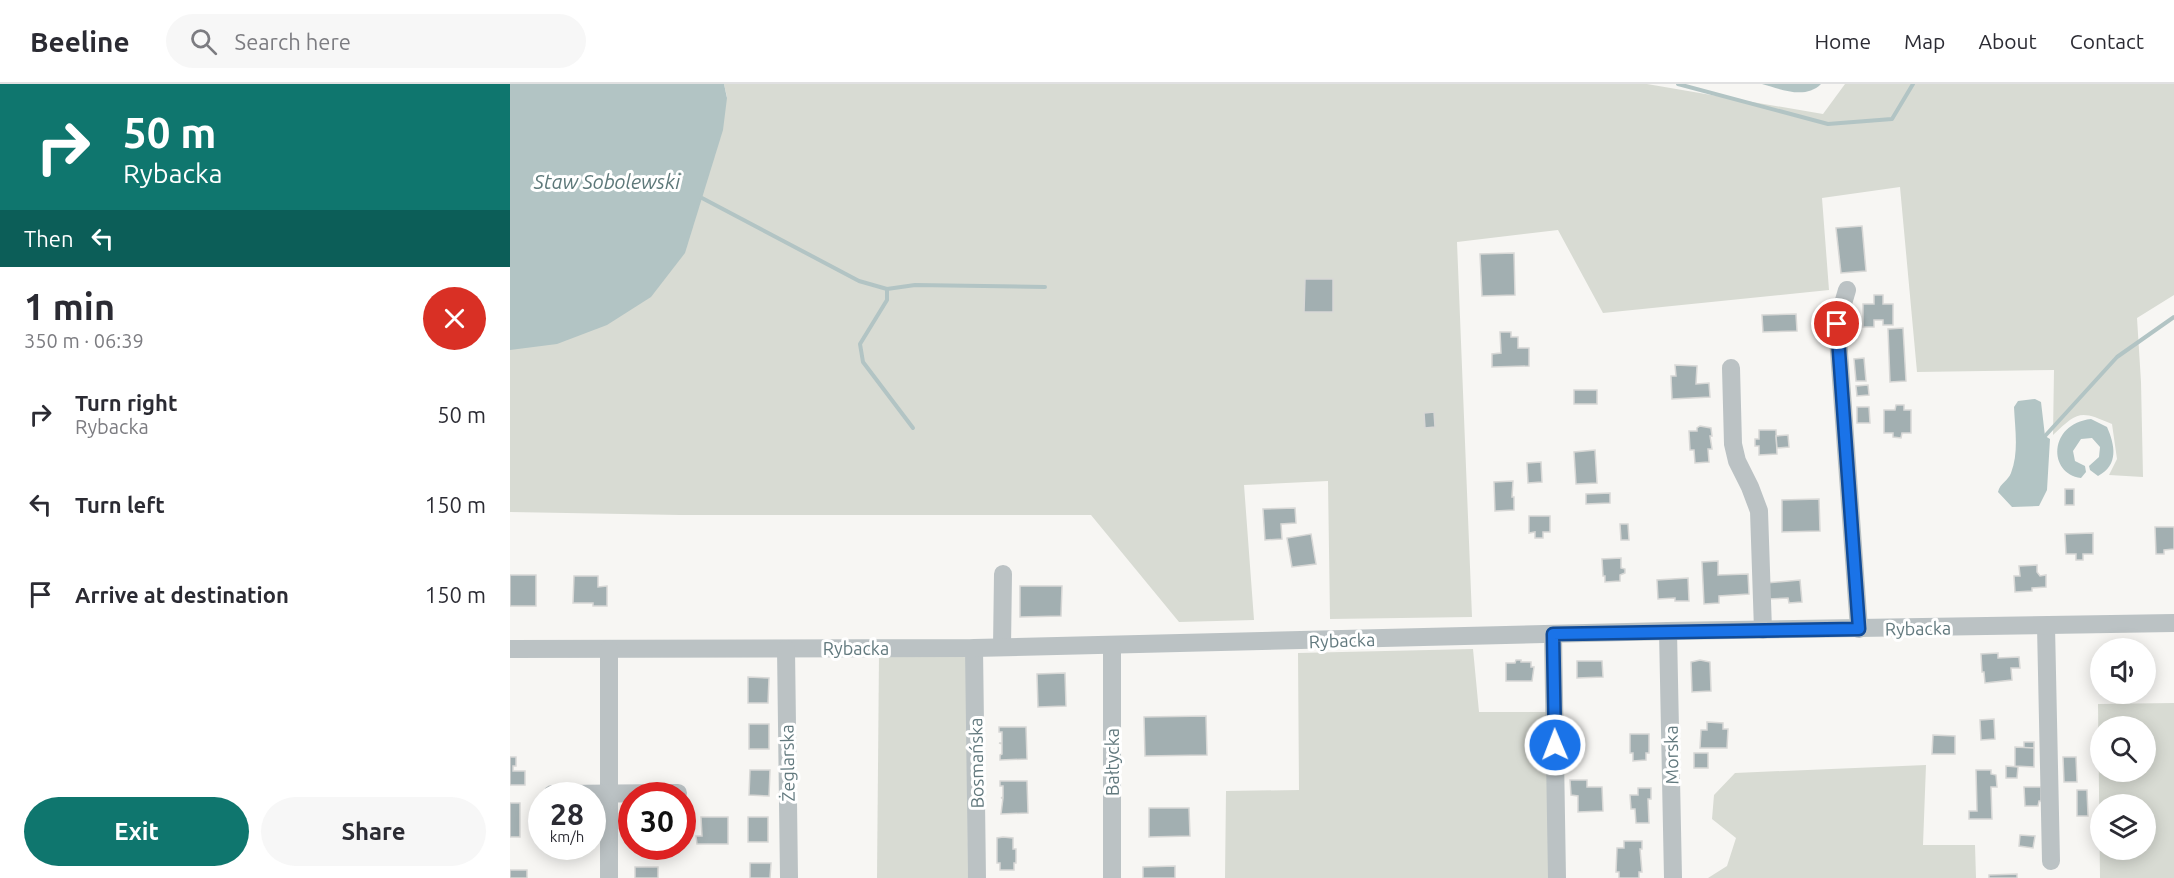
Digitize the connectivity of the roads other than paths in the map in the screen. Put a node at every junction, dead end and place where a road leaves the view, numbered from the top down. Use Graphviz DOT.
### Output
graph roads {
  1 [pos="1846,290"];
  2 [pos="1731,368"];
  3 [pos="1003,574"];
  4 [pos="2174,623"];
  5 [pos="2046,626"];
  6 [pos="1859,629"];
  7 [pos="1763,630"];
  8 [pos="1668,632"];
  9 [pos="1553,634"];
  10 [pos="1112,645"];
  11 [pos="1002,647"];
  12 [pos="974,648"];
  13 [pos="510,649"];
  14 [pos="786,649"];
  15 [pos="609,650"];
  16 [pos="609,794"];
  17 [pos="618,794"];
  18 [pos="2051,861"];
  19 [pos="609,878"];
  20 [pos="789,878"];
  21 [pos="977,878"];
  22 [pos="1112,878"];
  23 [pos="1557,878"];
  24 [pos="1673,878"];
  1 -- 6 [label="street"];
  2 -- 7 [label="street"];
  3 -- 11 [label="street"];
  4 -- 5 [label="street, Rybacka"];
  5 -- 6 [label="street, Rybacka"];
  5 -- 18 [label="street"];
  6 -- 7 [label="street, Rybacka"];
  7 -- 8 [label="street, Rybacka"];
  8 -- 9 [label="street, Rybacka"];
  8 -- 24 [label="street, Morska"];
  9 -- 10 [label="street, Rybacka"];
  9 -- 23 [label="street"];
  10 -- 11 [label="street, Rybacka"];
  10 -- 22 [label="street, Bałtycka"];
  11 -- 12 [label="street, Rybacka"];
  12 -- 14 [label="street, Rybacka"];
  12 -- 21 [label="street, Bosmańska"];
  13 -- 15 [label="street, Rybacka"];
  14 -- 15 [label="street, Rybacka"];
  14 -- 20 [label="street, Żeglarska"];
  15 -- 16 [label="street"];
  16 -- 17 [label="street"];
  16 -- 19 [label="street"];
}
